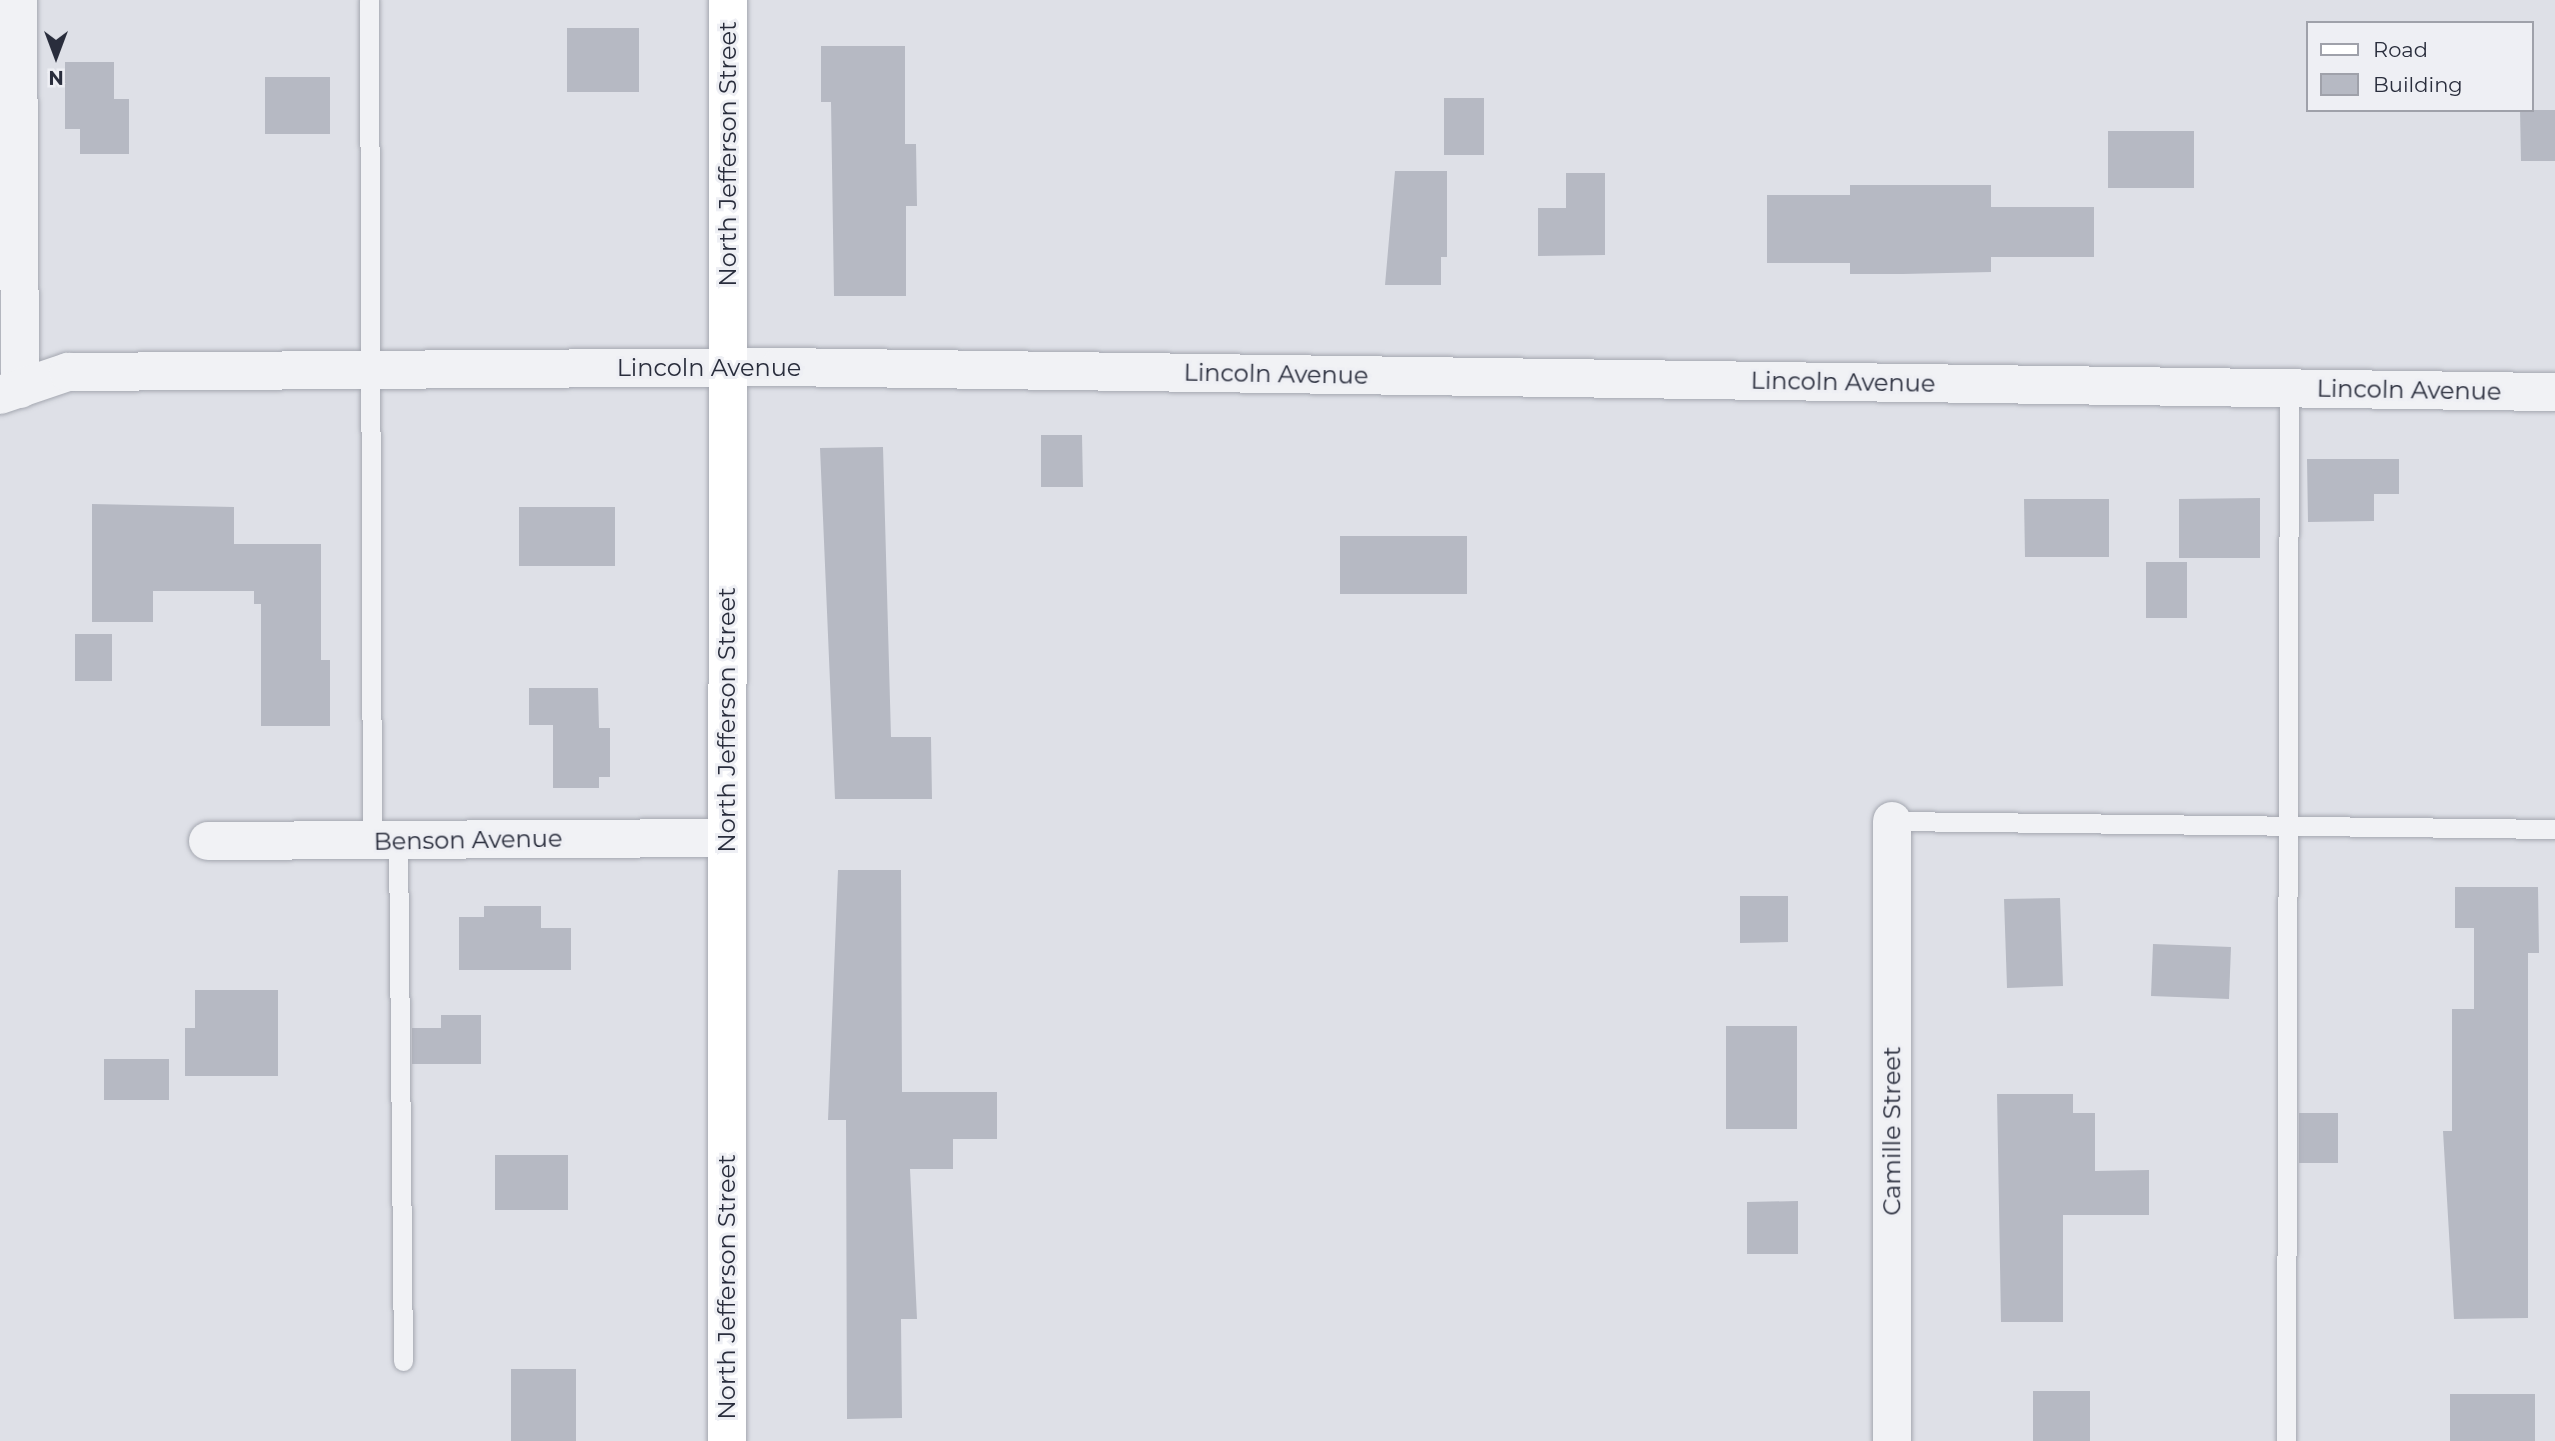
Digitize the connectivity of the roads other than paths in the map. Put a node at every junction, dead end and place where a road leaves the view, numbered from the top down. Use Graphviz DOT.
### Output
graph roads {
  1 [pos="18,0"];
  2 [pos="369,0"];
  3 [pos="728,0"];
  4 [pos="728,368"];
  5 [pos="370,369"];
  6 [pos="2289,388"];
  7 [pos="10,392"];
  8 [pos="2555,392"];
  9 [pos="1892,821"];
  10 [pos="2288,827"];
  11 [pos="2555,829"];
  12 [pos="727,838"];
  13 [pos="385,840"];
  14 [pos="208,841"];
  15 [pos="403,1361"];
  16 [pos="727,1441"];
  17 [pos="1892,1441"];
  18 [pos="2286,1441"];
  1 -- 7 [label="street"];
  2 -- 5 [label="lane"];
  3 -- 4 [label="main road, North Jefferson Street"];
  4 -- 5 [label="street, Lincoln Avenue"];
  4 -- 6 [label="street, Lincoln Avenue"];
  4 -- 12 [label="main road, North Jefferson Street"];
  5 -- 7 [label="street, Lincoln Avenue"];
  5 -- 13 [label="lane"];
  6 -- 8 [label="street, Lincoln Avenue"];
  6 -- 10 [label="lane"];
  9 -- 10 [label="lane"];
  9 -- 17 [label="street, Camille Street"];
  10 -- 11 [label="lane"];
  10 -- 18 [label="lane"];
  12 -- 13 [label="street, Benson Avenue"];
  12 -- 16 [label="main road, North Jefferson Street"];
  13 -- 14 [label="street, Benson Avenue"];
  13 -- 15 [label="lane"];
}
